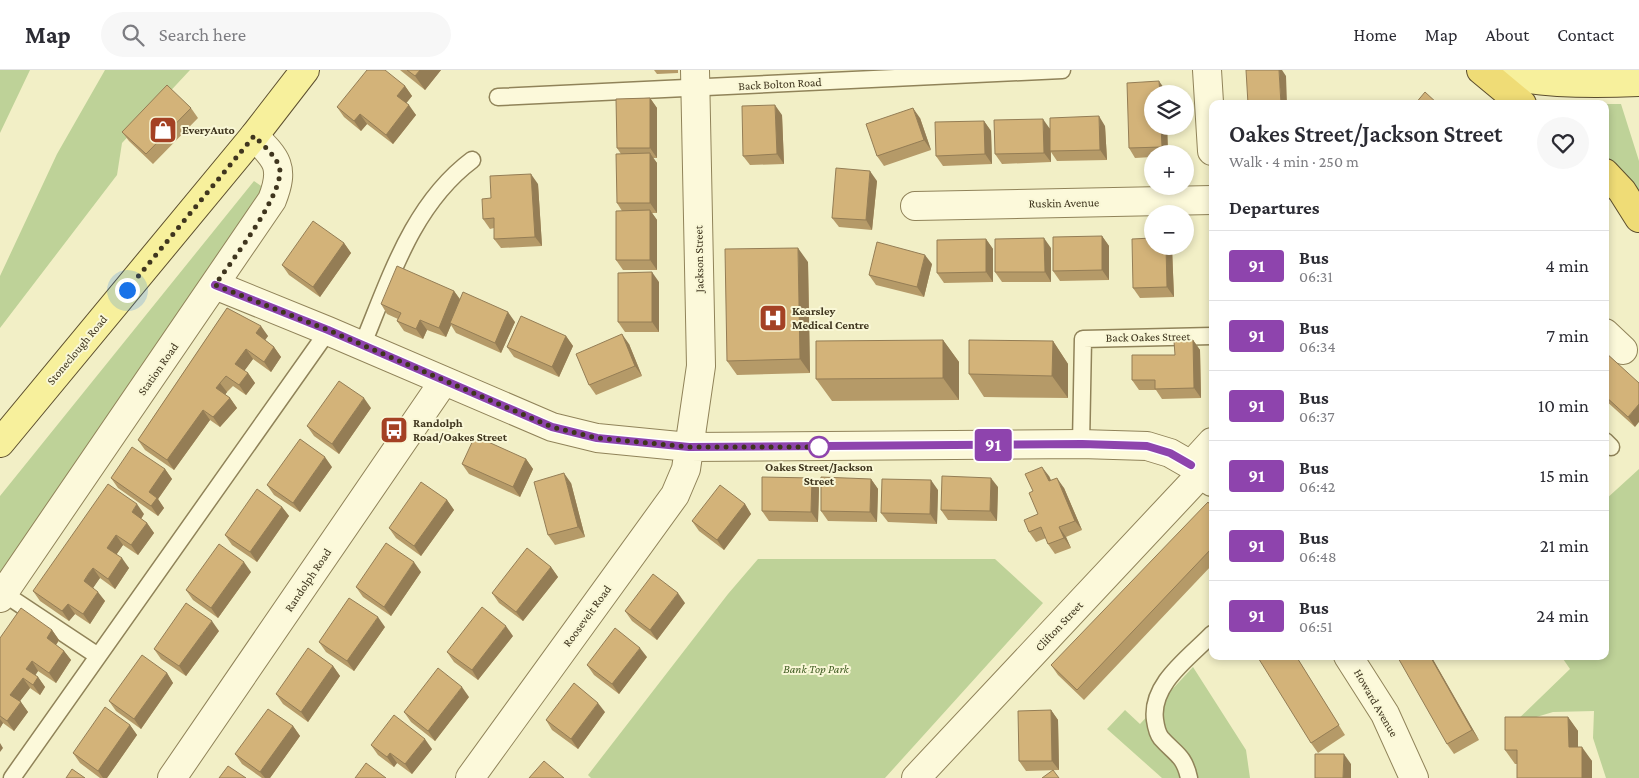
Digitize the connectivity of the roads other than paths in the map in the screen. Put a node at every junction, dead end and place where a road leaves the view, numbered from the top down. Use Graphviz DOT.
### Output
graph roads {
  1 [pos="304,70"];
  2 [pos="1062,70"];
  3 [pos="1207,70"];
  4 [pos="1481,70"];
  5 [pos="1491,70"];
  6 [pos="695,79"];
  7 [pos="1628,82"];
  8 [pos="498,97"];
  9 [pos="1517,100"];
  10 [pos="1209,102"];
  11 [pos="254,136"];
  12 [pos="472,160"];
  13 [pos="1609,177"];
  14 [pos="1209,200"];
  15 [pos="915,206"];
  16 [pos="1639,218"];
  17 [pos="215,285"];
  18 [pos="328,330"];
  19 [pos="1209,336"];
  20 [pos="362,346"];
  21 [pos="444,381"];
  22 [pos="0,443"];
  23 [pos="1082,444"];
  24 [pos="689,447"];
  25 [pos="1209,452"];
  26 [pos="1202,474"];
  27 [pos="2,595"];
  28 [pos="1209,637"];
  29 [pos="98,656"];
  30 [pos="1351,660"];
  31 [pos="929,774"];
  32 [pos="12,778"];
  33 [pos="172,778"];
  34 [pos="470,778"];
  35 [pos="1190,778"];
  36 [pos="1414,778"];
  1 -- 11 [label="main road, Stoneclough Road"];
  2 -- 6 [label="lane, Back Bolton Road"];
  3 -- 10 [label="street"];
  4 -- 9 [label="highway"];
  5 -- 7 [label="main road"];
  6 -- 8 [label="lane, Back Bolton Road"];
  6 -- 24 [label="street, Jackson Street"];
  11 -- 17 [label="street, Station Road"];
  11 -- 22 [label="main road, Stoneclough Road"];
  12 -- 20 [label="lane"];
  13 -- 16 [label="highway"];
  14 -- 15 [label="street, Ruskin Avenue"];
  17 -- 18 [label="street"];
  17 -- 27 [label="street, Station Road"];
  18 -- 20 [label="street"];
  18 -- 29 [label="lane"];
  19 -- 23 [label="lane, Back Oakes Street"];
  20 -- 21 [label="street"];
  21 -- 24 [label="street"];
  21 -- 33 [label="street, Randolph Road"];
  23 -- 24 [label="street"];
  23 -- 26 [label="street"];
  24 -- 34 [label="street, Roosevelt Road"];
  25 -- 26 [label="street, Clifton Street"];
  26 -- 31 [label="street, Clifton Street"];
  27 -- 29 [label="lane"];
  28 -- 35 [label="lane"];
  29 -- 32 [label="lane"];
  30 -- 36 [label="street, Howard Avenue"];
}
